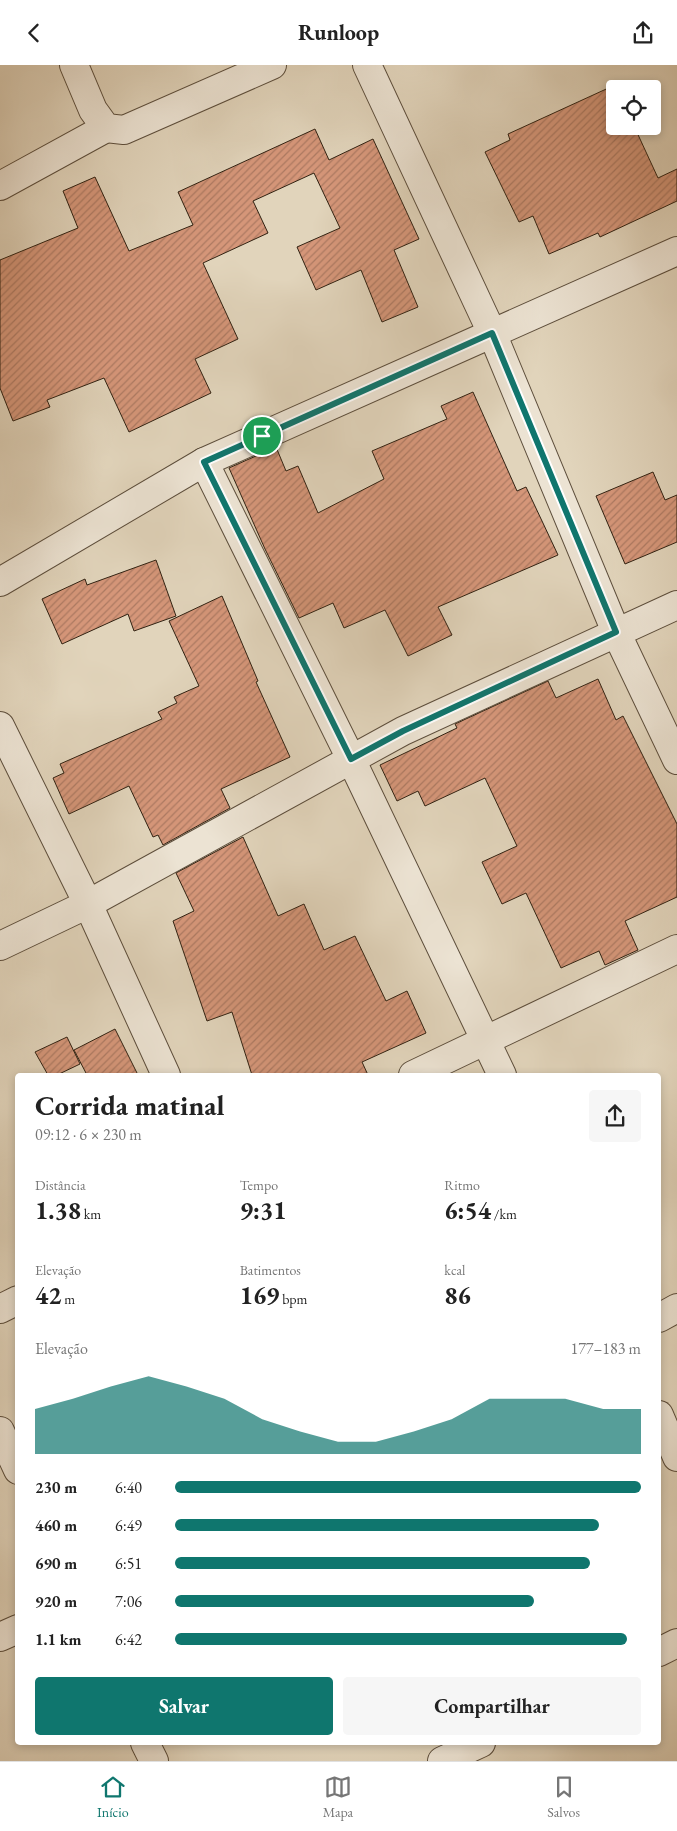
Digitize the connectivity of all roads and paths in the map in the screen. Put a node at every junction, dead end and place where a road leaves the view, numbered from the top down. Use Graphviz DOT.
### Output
graph roads {
  1 [pos="74,65"];
  2 [pos="272,65"];
  3 [pos="367,65"];
  4 [pos="106,129"];
  5 [pos="0,186"];
  6 [pos="677,251"];
  7 [pos="492,333"];
  8 [pos="204,462"];
  9 [pos="0,582"];
  10 [pos="677,605"];
  11 [pos="616,632"];
  12 [pos="0,726"];
  13 [pos="351,759"];
  14 [pos="677,760"];
  15 [pos="88,904"];
  16 [pos="0,946"];
  17 [pos="677,949"];
  18 [pos="486,1040"];
  19 [pos="165,1073"];
  20 [pos="417,1073"];
  21 [pos="501,1073"];
  22 [pos="15,1302"];
  23 [pos="677,1308"];
  24 [pos="0,1309"];
  25 [pos="661,1317"];
  26 [pos="661,1420"];
  27 [pos="0,1431"];
  28 [pos="677,1457"];
  29 [pos="15,1463"];
  30 [pos="15,1630"];
  31 [pos="0,1637"];
  32 [pos="677,1643"];
  33 [pos="661,1651"];
  34 [pos="146,1745"];
  35 [pos="482,1747"];
  36 [pos="154,1761"];
  37 [pos="442,1761"];
  1 -- 4 [label="street"];
  2 -- 4 [label="street"];
  3 -- 7 [label="street"];
  4 -- 5 [label="street"];
  6 -- 7 [label="street"];
  7 -- 8 [label="street"];
  7 -- 11 [label="street"];
  8 -- 9 [label="street"];
  8 -- 13 [label="street"];
  10 -- 11 [label="street"];
  11 -- 13 [label="street"];
  11 -- 14 [label="street"];
  12 -- 15 [label="street"];
  13 -- 15 [label="street"];
  13 -- 18 [label="street"];
  15 -- 16 [label="street"];
  15 -- 19 [label="street"];
  17 -- 18 [label="street"];
  18 -- 20 [label="street"];
  18 -- 21 [label="street"];
  22 -- 24 [label="street"];
  23 -- 25 [label="street"];
  26 -- 28 [label="street"];
  27 -- 29 [label="street"];
  30 -- 31 [label="street"];
  32 -- 33 [label="street"];
  34 -- 36 [label="street"];
  35 -- 37 [label="street"];
}
